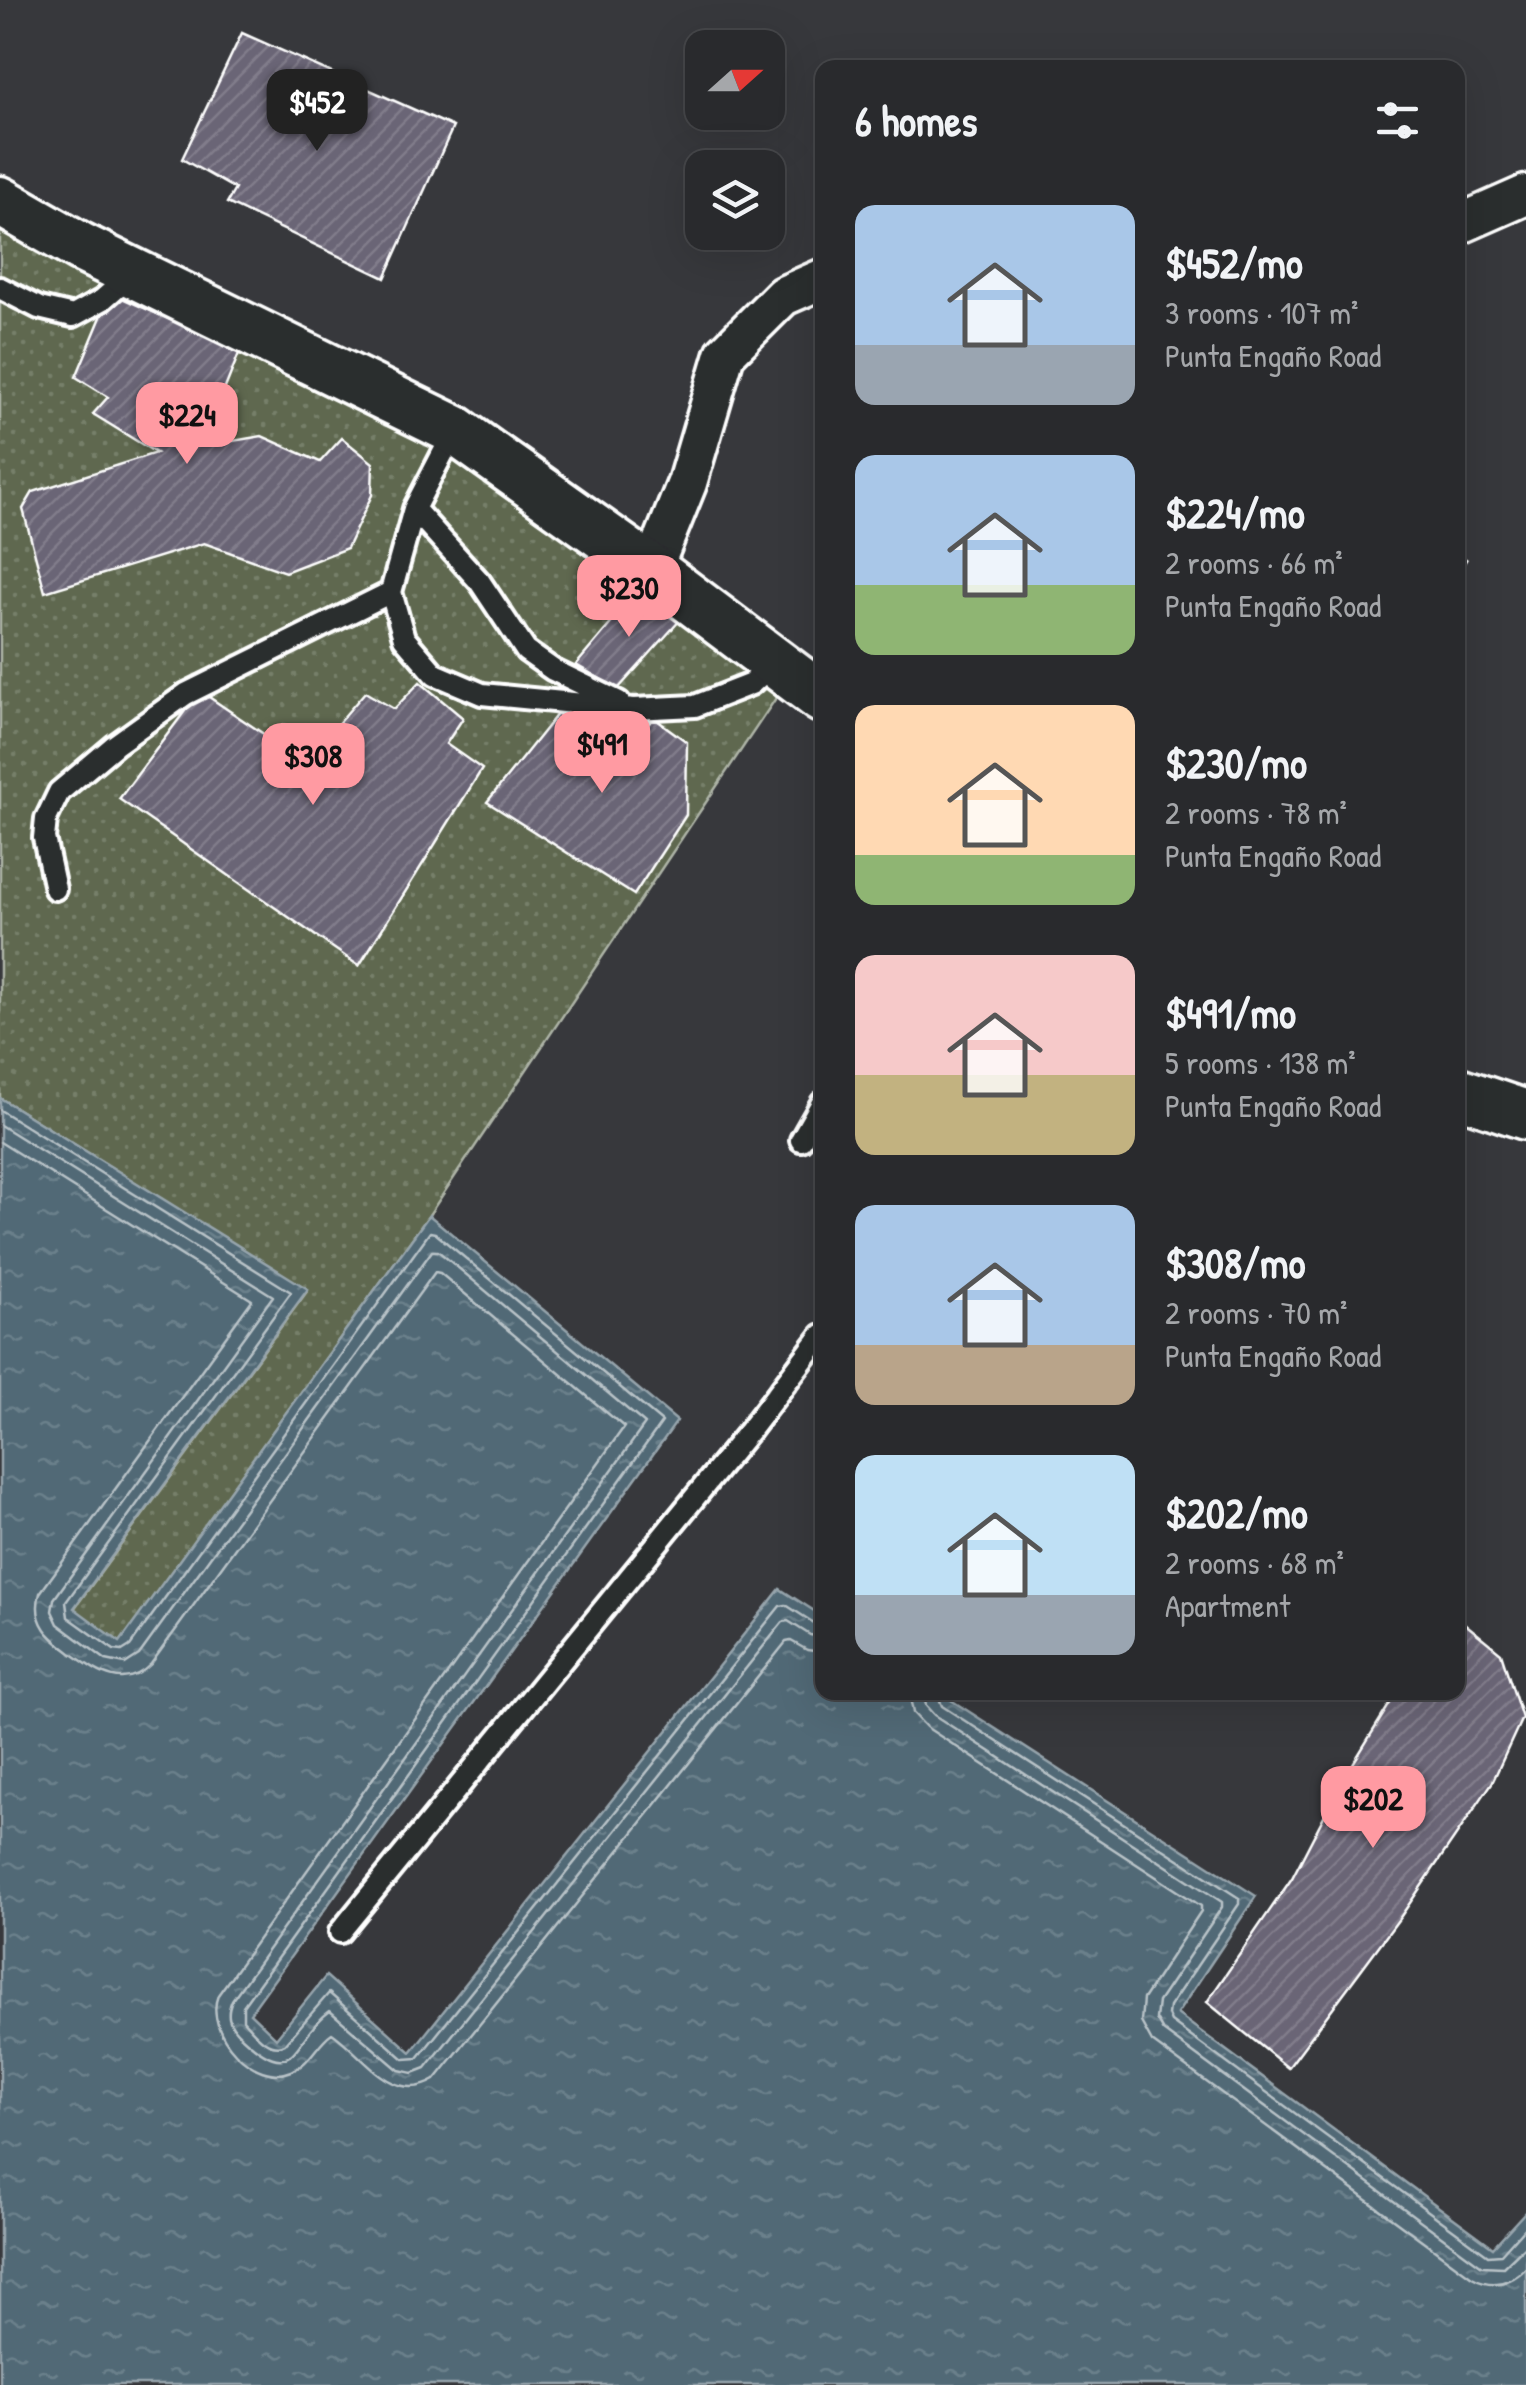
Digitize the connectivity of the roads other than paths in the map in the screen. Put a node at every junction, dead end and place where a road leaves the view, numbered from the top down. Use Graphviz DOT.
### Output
graph roads {
  1 [pos="1526,195"];
  2 [pos="0,201"];
  3 [pos="1465,222"];
  4 [pos="132,272"];
  5 [pos="815,282"];
  6 [pos="0,288"];
  7 [pos="454,430"];
  8 [pos="414,509"];
  9 [pos="652,570"];
  10 [pos="391,592"];
  11 [pos="775,662"];
  12 [pos="815,693"];
  13 [pos="634,710"];
  14 [pos="55,888"];
  15 [pos="1465,1094"];
  16 [pos="1526,1115"];
  17 [pos="815,1116"];
  18 [pos="801,1140"];
  19 [pos="815,1344"];
  20 [pos="340,1932"];
  1 -- 3 [label="street"];
  2 -- 4 [label="street"];
  4 -- 6 [label="lane"];
  4 -- 7 [label="street"];
  5 -- 9 [label="street"];
  7 -- 8 [label="lane"];
  7 -- 9 [label="street"];
  8 -- 10 [label="lane"];
  8 -- 13 [label="lane"];
  9 -- 11 [label="street"];
  10 -- 13 [label="lane"];
  10 -- 14 [label="lane"];
  11 -- 12 [label="street"];
  11 -- 13 [label="lane"];
  15 -- 16 [label="street"];
  17 -- 18 [label="lane"];
  19 -- 20 [label="lane"];
}
